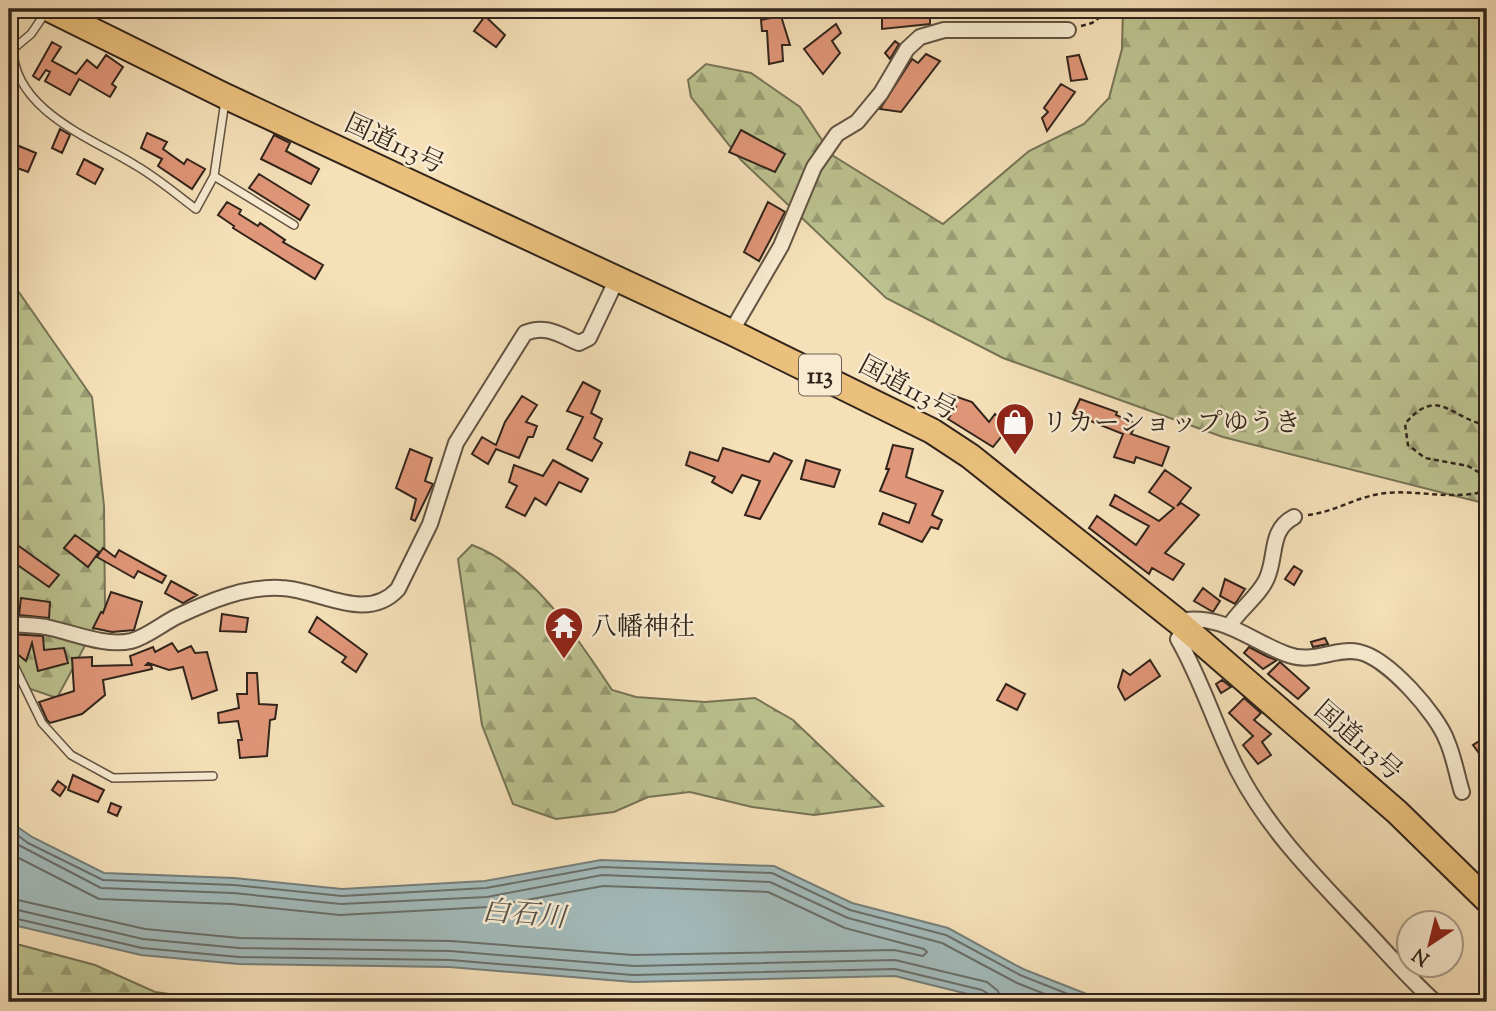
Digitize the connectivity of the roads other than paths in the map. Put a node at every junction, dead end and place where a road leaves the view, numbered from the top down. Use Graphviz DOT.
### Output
graph roads {
  1 [pos="49,9"];
  2 [pos="1068,30"];
  3 [pos="227,97"];
  4 [pos="214,176"];
  5 [pos="294,225"];
  6 [pos="617,279"];
  7 [pos="732,332"];
  8 [pos="1294,517"];
  9 [pos="9,624"];
  10 [pos="1181,625"];
  11 [pos="1230,625"];
  12 [pos="9,656"];
  13 [pos="213,776"];
  14 [pos="1462,792"];
  15 [pos="1487,900"];
  16 [pos="1435,1002"];
  1 -- 3 [label="highway, 国道113号 / 113"];
  1 -- 4 [label="lane"];
  2 -- 7 [label="street"];
  3 -- 4 [label="lane"];
  3 -- 6 [label="highway, 国道113号 / 113"];
  4 -- 5 [label="lane"];
  6 -- 7 [label="highway, 国道113号 / 113"];
  6 -- 9 [label="street"];
  7 -- 10 [label="highway, 国道113号 / 113"];
  8 -- 11 [label="street"];
  10 -- 11 [label="street"];
  10 -- 15 [label="highway, 国道113号 / 113"];
  10 -- 16 [label="street"];
  11 -- 14 [label="street"];
  12 -- 13 [label="lane"];
}
